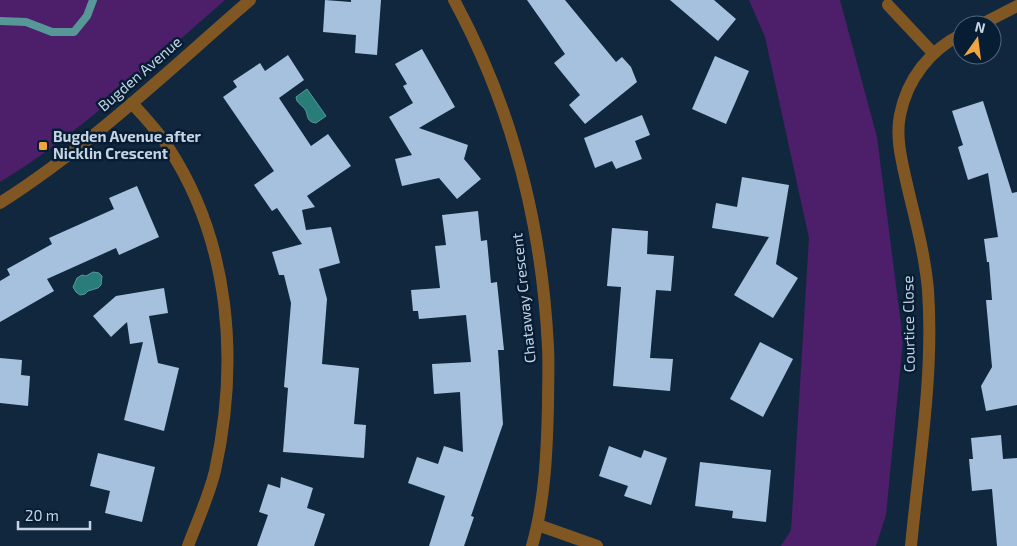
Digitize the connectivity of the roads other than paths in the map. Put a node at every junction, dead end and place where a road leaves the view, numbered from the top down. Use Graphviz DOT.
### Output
graph roads {
  1 [pos="250,0"];
  2 [pos="454,0"];
  3 [pos="888,5"];
  4 [pos="1017,6"];
  5 [pos="999,15"];
  6 [pos="952,41"];
  7 [pos="933,53"];
  8 [pos="132,103"];
  9 [pos="0,203"];
  10 [pos="538,525"];
  11 [pos="188,546"];
  12 [pos="532,546"];
  13 [pos="597,546"];
  14 [pos="911,546"];
  1 -- 8 [label="street, Bugden Avenue"];
  2 -- 10 [label="street, Chataway Crescent"];
  3 -- 7 [label="street"];
  4 -- 5 [label="street"];
  6 -- 7 [label="street, Courtice Close"];
  7 -- 14 [label="street, Courtice Close"];
  8 -- 9 [label="street, Bugden Avenue"];
  8 -- 11 [label="street"];
  10 -- 12 [label="street, Chataway Crescent"];
  10 -- 13 [label="street"];
}
